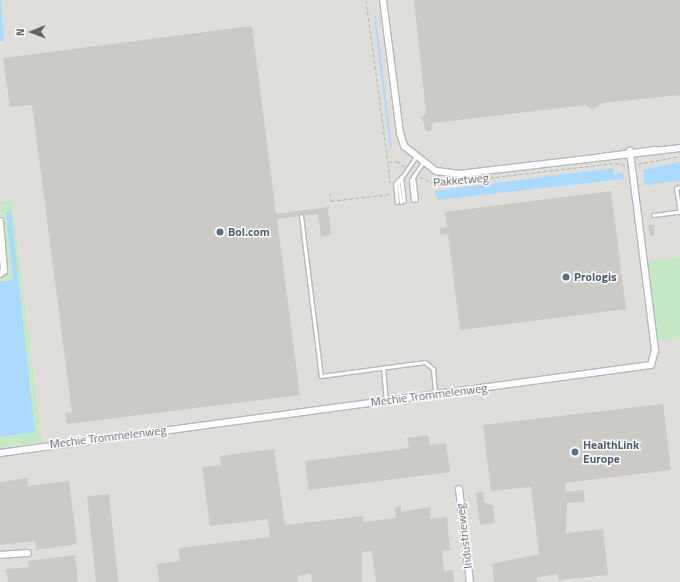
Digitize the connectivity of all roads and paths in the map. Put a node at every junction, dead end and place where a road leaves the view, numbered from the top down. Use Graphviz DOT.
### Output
graph roads {
  1 [pos="366,0"];
  2 [pos="383,0"];
  3 [pos="680,148"];
  4 [pos="630,154"];
  5 [pos="416,156"];
  6 [pos="680,156"];
  7 [pos="388,162"];
  8 [pos="424,162"];
  9 [pos="631,165"];
  10 [pos="407,168"];
  11 [pos="414,175"];
  12 [pos="401,176"];
  13 [pos="680,188"];
  14 [pos="330,193"];
  15 [pos="414,200"];
  16 [pos="679,212"];
  17 [pos="653,215"];
  18 [pos="301,216"];
  19 [pos="0,221"];
  20 [pos="0,274"];
  21 [pos="383,368"];
  22 [pos="436,394"];
  23 [pos="386,401"];
  24 [pos="2,451"];
  25 [pos="459,489"];
  26 [pos="28,552"];
  27 [pos="0,555"];
  28 [pos="470,582"];
  1 -- 7 [label="path"];
  2 -- 5 [label="street, Pakketweg"];
  3 -- 4 [label="street"];
  4 -- 8 [label="street, Pakketweg"];
  4 -- 9 [label="street, Mechie Trommelenweg"];
  5 -- 8 [label="street, Pakketweg"];
  5 -- 10 [label="lane"];
  6 -- 9 [label="path"];
  7 -- 10 [label="path"];
  7 -- 14 [label="path"];
  8 -- 11 [label="lane"];
  9 -- 11 [label="path, Pakketweg"];
  9 -- 22 [label="street, Mechie Trommelenweg"];
  10 -- 12 [label="lane"];
  11 -- 15 [label="lane"];
  12 -- 12 [label="lane"];
  13 -- 16 [label="lane"];
  16 -- 17 [label="lane"];
  18 -- 21 [label="lane"];
  19 -- 20 [label="street"];
  21 -- 22 [label="lane"];
  21 -- 23 [label="lane"];
  22 -- 23 [label="street, Mechie Trommelenweg"];
  23 -- 24 [label="street, Mechie Trommelenweg"];
  25 -- 28 [label="street, Industrieweg"];
  26 -- 27 [label="street"];
}
